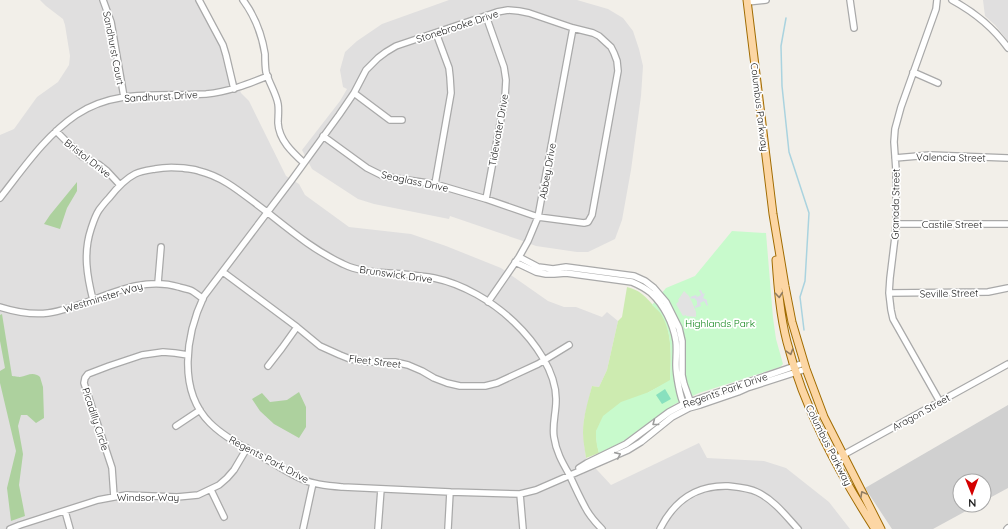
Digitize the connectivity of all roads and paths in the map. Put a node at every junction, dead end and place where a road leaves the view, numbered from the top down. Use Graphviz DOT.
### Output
graph roads {
  1 [pos="103,0"];
  2 [pos="199,0"];
  3 [pos="243,0"];
  4 [pos="766,0"];
  5 [pos="850,0"];
  6 [pos="937,0"];
  7 [pos="952,0"];
  8 [pos="747,1"];
  9 [pos="486,16"];
  10 [pos="573,28"];
  11 [pos="854,28"];
  12 [pos="436,33"];
  13 [pos="1008,48"];
  14 [pos="913,72"];
  15 [pos="268,76"];
  16 [pos="938,83"];
  17 [pos="234,89"];
  18 [pos="354,93"];
  19 [pos="124,97"];
  20 [pos="402,120"];
  21 [pos="56,131"];
  22 [pos="323,136"];
  23 [pos="895,158"];
  24 [pos="1008,158"];
  25 [pos="304,163"];
  26 [pos="435,184"];
  27 [pos="120,186"];
  28 [pos="0,198"];
  29 [pos="486,199"];
  30 [pos="267,213"];
  31 [pos="773,214"];
  32 [pos="538,217"];
  33 [pos="896,224"];
  34 [pos="1008,224"];
  35 [pos="161,247"];
  36 [pos="517,260"];
  37 [pos="223,272"];
  38 [pos="158,283"];
  39 [pos="1008,288"];
  40 [pos="889,294"];
  41 [pos="203,298"];
  42 [pos="93,300"];
  43 [pos="488,302"];
  44 [pos="0,307"];
  45 [pos="297,327"];
  46 [pos="569,346"];
  47 [pos="188,355"];
  48 [pos="545,361"];
  49 [pos="1008,364"];
  50 [pos="268,366"];
  51 [pos="805,366"];
  52 [pos="795,369"];
  53 [pos="690,401"];
  54 [pos="940,402"];
  55 [pos="684,404"];
  56 [pos="689,408"];
  57 [pos="200,410"];
  58 [pos="176,426"];
  59 [pos="246,448"];
  60 [pos="843,456"];
  61 [pos="834,460"];
  62 [pos="569,475"];
  63 [pos="313,483"];
  64 [pos="381,489"];
  65 [pos="211,490"];
  66 [pos="450,492"];
  67 [pos="520,494"];
  68 [pos="114,497"];
  69 [pos="65,511"];
  70 [pos="224,517"];
  71 [pos="10,529"];
  72 [pos="70,529"];
  73 [pos="303,529"];
  74 [pos="378,529"];
  75 [pos="448,529"];
  76 [pos="523,529"];
  77 [pos="602,529"];
  78 [pos="660,529"];
  79 [pos="798,529"];
  80 [pos="875,529"];
  81 [pos="881,529"];
  1 -- 19 [label="street, Sandhurst Court"];
  2 -- 17 [label="street"];
  3 -- 15 [label="street"];
  4 -- 8 [label="street"];
  5 -- 11 [label="street"];
  6 -- 14 [label="street, Granada Street"];
  7 -- 13 [label="street"];
  8 -- 31 [label="main road, Columbus Parkway"];
  9 -- 10 [label="street, Stonebrooke Drive"];
  9 -- 12 [label="street, Stonebrooke Drive"];
  9 -- 29 [label="street, Tidewater Drive"];
  10 -- 32 [label="street, Abbey Drive"];
  10 -- 32 [label="street, Stonebrooke Drive"];
  12 -- 18 [label="street, Stonebrooke Drive"];
  12 -- 26 [label="street"];
  14 -- 16 [label="street"];
  14 -- 23 [label="street, Granada Street"];
  15 -- 17 [label="street, Sandhurst Drive"];
  15 -- 25 [label="street"];
  17 -- 19 [label="street, Sandhurst Drive"];
  18 -- 20 [label="street"];
  18 -- 22 [label="street, Stonebrooke Drive"];
  19 -- 21 [label="street, Sandhurst Drive"];
  21 -- 27 [label="street, Bristol Drive"];
  21 -- 28 [label="street, Sandhurst Drive"];
  22 -- 25 [label="street, Stonebrooke Drive"];
  22 -- 26 [label="street, Seaglass Drive"];
  23 -- 24 [label="street, Valencia Street"];
  23 -- 33 [label="street, Granada Street"];
  25 -- 30 [label="street, Regents Park Drive"];
  26 -- 29 [label="street, Seaglass Drive"];
  27 -- 30 [label="street, Brunswick Drive"];
  27 -- 42 [label="street, Brunswick Drive"];
  29 -- 32 [label="street, Seaglass Drive"];
  30 -- 37 [label="street, Regents Park Drive"];
  30 -- 43 [label="street, Brunswick Drive"];
  31 -- 51 [label="main road, Columbus Parkway"];
  31 -- 52 [label="main road, Columbus Parkway, one-way"];
  32 -- 36 [label="street, Abbey Drive"];
  33 -- 34 [label="street, Castile Street"];
  33 -- 40 [label="street, Granada Street"];
  35 -- 38 [label="street"];
  36 -- 43 [label="street, Abbey Drive"];
  36 -- 53 [label="street"];
  36 -- 55 [label="street"];
  37 -- 41 [label="street, Regents Park Drive"];
  37 -- 45 [label="street, Fleet Street"];
  38 -- 41 [label="street, Westminster Way"];
  38 -- 42 [label="street, Westminster Way"];
  39 -- 40 [label="street, Seville Street"];
  40 -- 54 [label="street, Granada Street"];
  41 -- 47 [label="street, Regents Park Drive"];
  42 -- 44 [label="street, Westminster Way"];
  43 -- 48 [label="street, Brunswick Drive"];
  45 -- 48 [label="street, Fleet Street"];
  45 -- 50 [label="street"];
  46 -- 48 [label="street, Fleet Street"];
  47 -- 57 [label="street, Regents Park Drive"];
  47 -- 68 [label="street, Picadilly Circle"];
  48 -- 62 [label="street, Brunswick Drive"];
  49 -- 54 [label="street, Aragon Street"];
  51 -- 52 [label="street, Regents Park Drive"];
  51 -- 60 [label="main road, Columbus Parkway"];
  52 -- 53 [label="street, Regents Park Drive"];
  52 -- 56 [label="street, Regents Park Drive"];
  52 -- 61 [label="main road, Columbus Parkway"];
  53 -- 55 [label="street, Regents Park Drive"];
  53 -- 56 [label="street"];
  54 -- 60 [label="street, Aragon Street"];
  55 -- 56 [label="street"];
  55 -- 62 [label="street, Regents Park Drive, one-way"];
  62 -- 56 [label="street, Regents Park Drive, one-way"];
  57 -- 58 [label="street"];
  57 -- 59 [label="street, Regents Park Drive"];
  59 -- 63 [label="street, Regents Park Drive"];
  59 -- 65 [label="street, Windsor Way"];
  60 -- 61 [label="street, Aragon Street"];
  81 -- 60 [label="main road, Columbus Parkway, one-way"];
  61 -- 80 [label="main road, Columbus Parkway"];
  62 -- 67 [label="street, Regents Park Drive"];
  62 -- 77 [label="street, Brunswick Drive"];
  63 -- 64 [label="street, Regents Park Drive"];
  63 -- 73 [label="street"];
  64 -- 66 [label="street, Regents Park Drive"];
  64 -- 74 [label="street"];
  65 -- 68 [label="street, Windsor Way"];
  65 -- 70 [label="street"];
  66 -- 67 [label="street, Regents Park Drive"];
  66 -- 75 [label="street"];
  67 -- 76 [label="street"];
  68 -- 69 [label="street, Windsor Way"];
  69 -- 71 [label="street, Windsor Way"];
  69 -- 72 [label="street"];
  78 -- 79 [label="street"];
}
